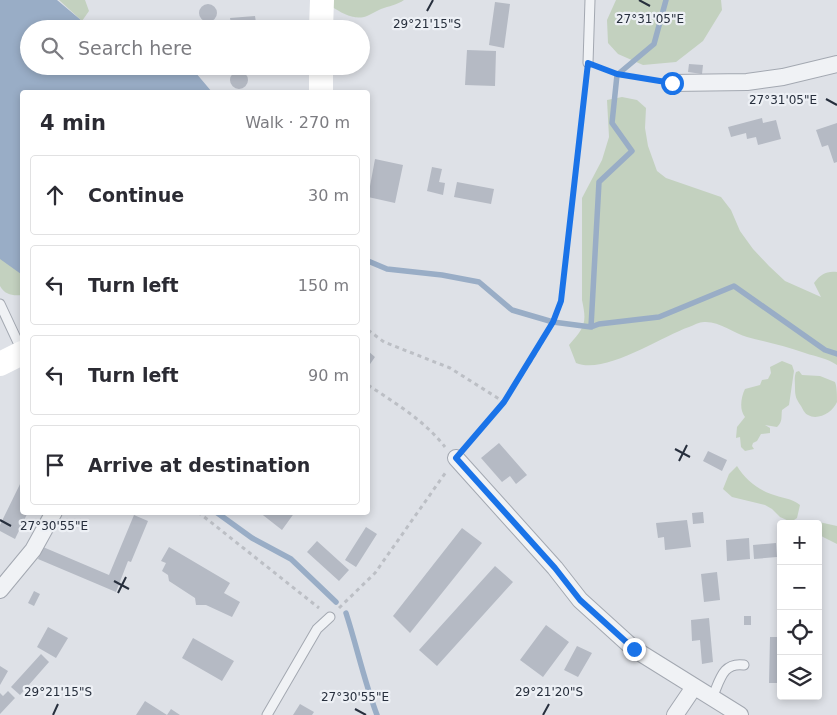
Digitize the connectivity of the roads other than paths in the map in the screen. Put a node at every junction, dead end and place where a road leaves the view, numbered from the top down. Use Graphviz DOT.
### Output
graph roads {
  1 [pos="322,0"];
  2 [pos="590,0"];
  3 [pos="321,20"];
  4 [pos="588,63"];
  5 [pos="837,64"];
  6 [pos="321,75"];
  7 [pos="672,83"];
  8 [pos="321,90"];
  9 [pos="0,304"];
  10 [pos="20,349"];
  11 [pos="20,354"];
  12 [pos="0,364"];
  13 [pos="456,458"];
  14 [pos="52,515"];
  15 [pos="0,590"];
  16 [pos="330,617"];
  17 [pos="744,665"];
  18 [pos="694,687"];
  19 [pos="712,698"];
  20 [pos="268,715"];
  21 [pos="675,715"];
  22 [pos="740,715"];
  1 -- 3 [label="street"];
  2 -- 4 [label="lane"];
  5 -- 7 [label="street"];
  6 -- 8 [label="street"];
  9 -- 10 [label="lane"];
  11 -- 12 [label="street"];
  13 -- 18 [label="street"];
  14 -- 15 [label="street"];
  16 -- 20 [label="lane"];
  17 -- 19 [label="lane"];
  18 -- 19 [label="street"];
  18 -- 21 [label="street"];
  19 -- 22 [label="street"];
}
